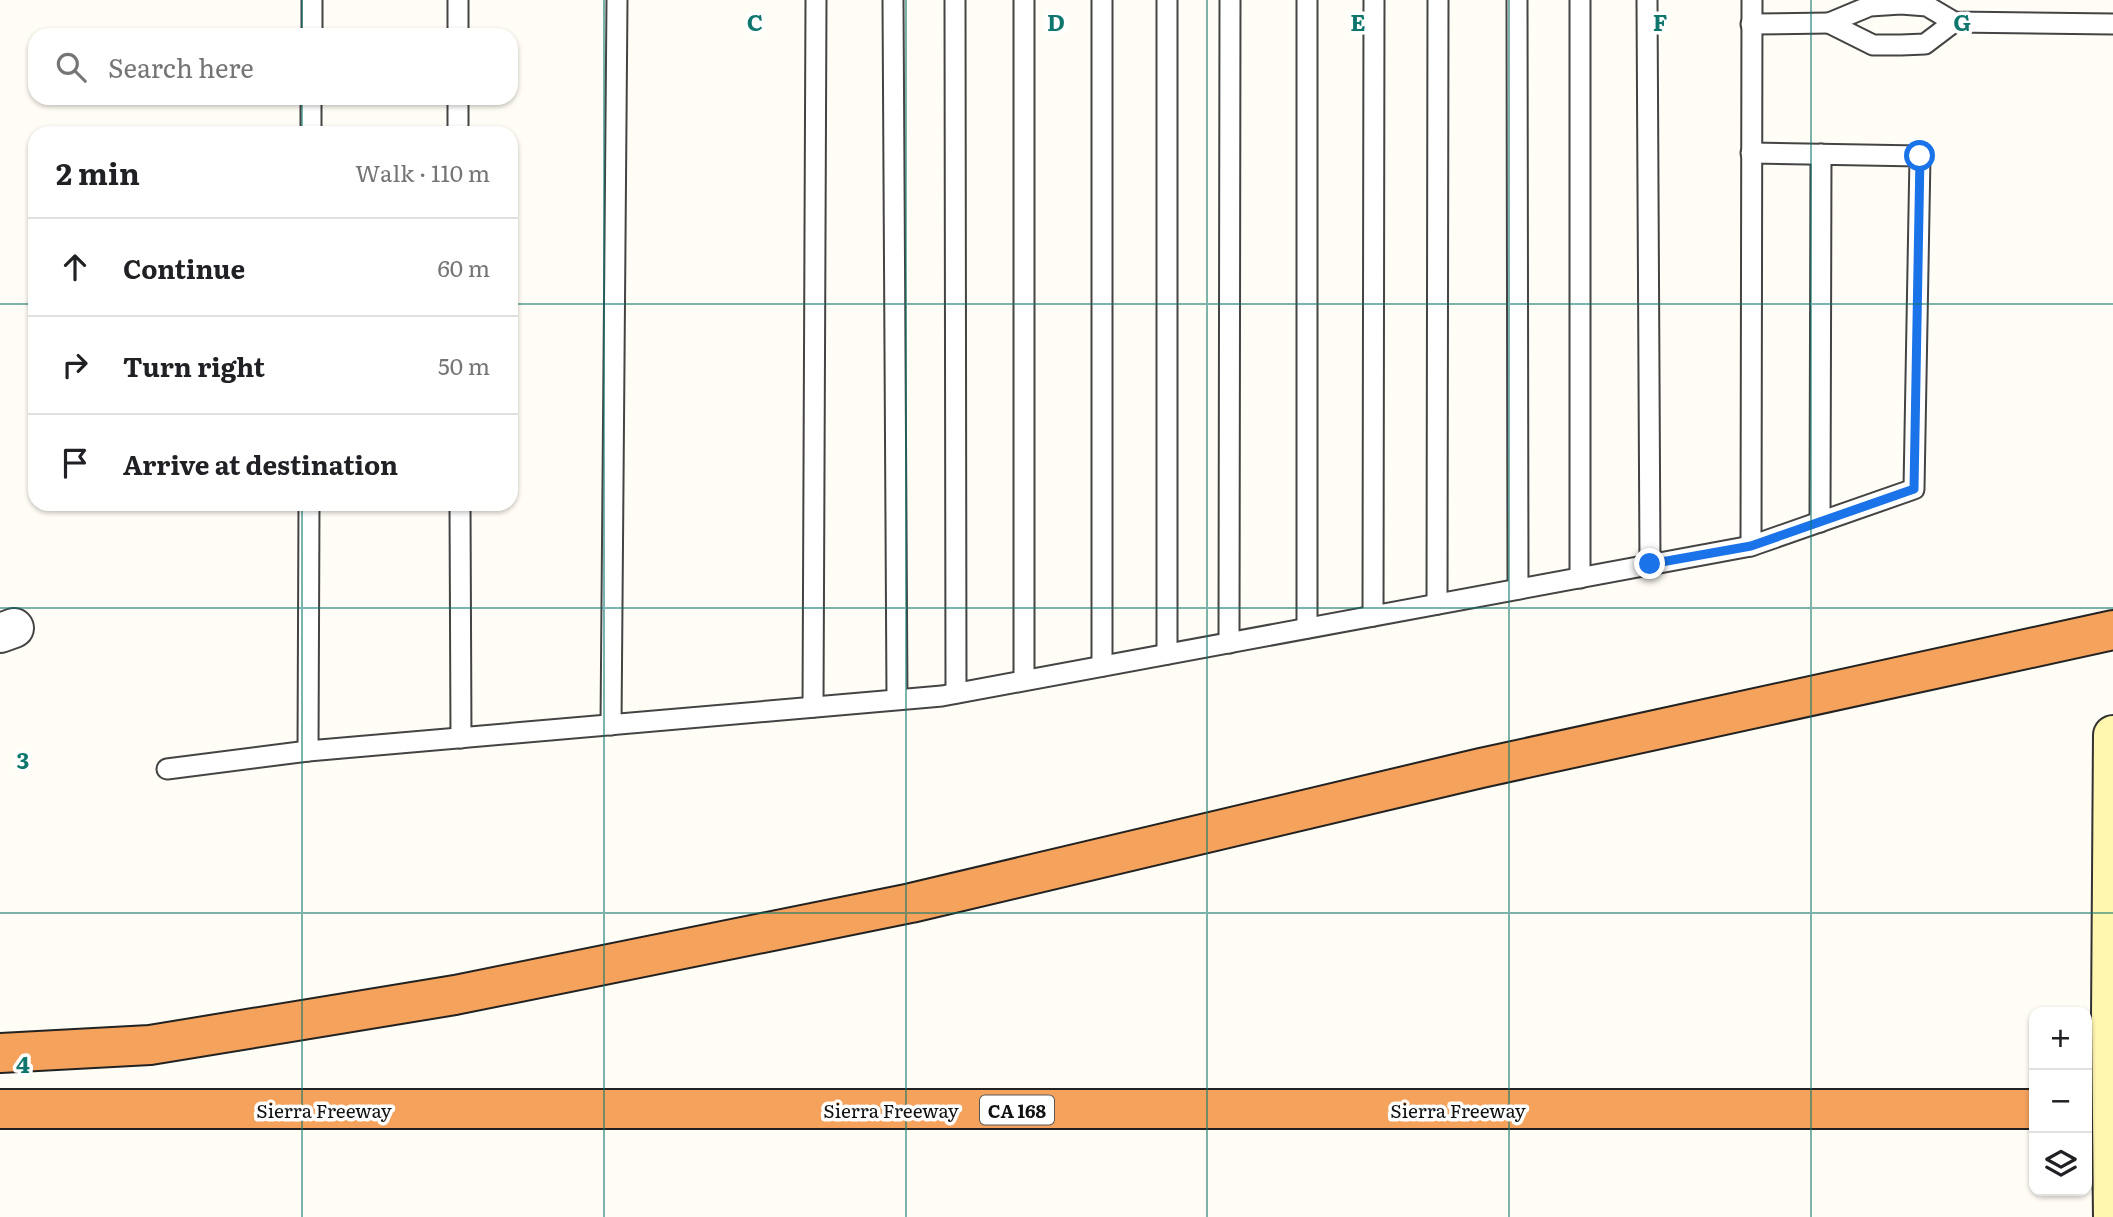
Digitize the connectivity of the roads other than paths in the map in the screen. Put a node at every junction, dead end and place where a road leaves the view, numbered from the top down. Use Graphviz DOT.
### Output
graph roads {
  1 [pos="312,0"];
  2 [pos="458,0"];
  3 [pos="617,0"];
  4 [pos="816,0"];
  5 [pos="893,0"];
  6 [pos="955,0"];
  7 [pos="1024,0"];
  8 [pos="1102,0"];
  9 [pos="1167,0"];
  10 [pos="1230,0"];
  11 [pos="1307,0"];
  12 [pos="1374,0"];
  13 [pos="1438,0"];
  14 [pos="1517,0"];
  15 [pos="1580,0"];
  16 [pos="1647,0"];
  17 [pos="1752,0"];
  18 [pos="1954,22"];
  19 [pos="1829,23"];
  20 [pos="1751,24"];
  21 [pos="2113,24"];
  22 [pos="312,28"];
  23 [pos="458,28"];
  24 [pos="311,105"];
  25 [pos="458,105"];
  26 [pos="311,126"];
  27 [pos="458,126"];
  28 [pos="1751,153"];
  29 [pos="1821,154"];
  30 [pos="309,511"];
  31 [pos="460,511"];
  32 [pos="1820,522"];
  33 [pos="1751,546"];
  34 [pos="1650,564"];
  35 [pos="1580,578"];
  36 [pos="1518,589"];
  37 [pos="1437,604"];
  38 [pos="1373,616"];
  39 [pos="1307,628"];
  40 [pos="2113,630"];
  41 [pos="1229,643"];
  42 [pos="1167,654"];
  43 [pos="1102,666"];
  44 [pos="1024,680"];
  45 [pos="956,693"];
  46 [pos="897,699"];
  47 [pos="813,707"];
  48 [pos="611,725"];
  49 [pos="2113,734"];
  50 [pos="461,738"];
  51 [pos="308,751"];
  52 [pos="167,769"];
  53 [pos="0,1053"];
  54 [pos="2029,1108"];
  55 [pos="2092,1108"];
  56 [pos="2113,1108"];
  57 [pos="0,1109"];
  58 [pos="2113,1217"];
  1 -- 22 [label="lane"];
  2 -- 23 [label="lane"];
  3 -- 48 [label="lane"];
  4 -- 47 [label="lane"];
  5 -- 46 [label="lane"];
  6 -- 45 [label="lane"];
  7 -- 44 [label="lane"];
  8 -- 43 [label="lane"];
  9 -- 42 [label="lane"];
  10 -- 41 [label="lane"];
  11 -- 39 [label="lane"];
  12 -- 38 [label="lane"];
  13 -- 37 [label="lane"];
  14 -- 36 [label="lane"];
  15 -- 35 [label="lane"];
  16 -- 34 [label="lane"];
  17 -- 20 [label="lane"];
  18 -- 19 [label="lane"];
  18 -- 19 [label="lane"];
  18 -- 21 [label="lane"];
  19 -- 20 [label="lane"];
  20 -- 28 [label="lane"];
  24 -- 26 [label="lane"];
  25 -- 27 [label="lane"];
  28 -- 29 [label="lane"];
  28 -- 33 [label="lane"];
  29 -- 32 [label="lane"];
  29 -- 32 [label="lane"];
  30 -- 51 [label="lane"];
  31 -- 50 [label="lane"];
  32 -- 33 [label="lane"];
  33 -- 34 [label="lane"];
  34 -- 35 [label="lane"];
  35 -- 36 [label="lane"];
  36 -- 37 [label="lane"];
  37 -- 38 [label="lane"];
  38 -- 39 [label="lane"];
  39 -- 41 [label="lane"];
  40 -- 53 [label="highway"];
  41 -- 42 [label="lane"];
  42 -- 43 [label="lane"];
  43 -- 44 [label="lane"];
  44 -- 45 [label="lane"];
  45 -- 46 [label="lane"];
  46 -- 47 [label="lane"];
  47 -- 48 [label="lane"];
  48 -- 50 [label="lane"];
  49 -- 58 [label="main road, bridge"];
  50 -- 51 [label="lane"];
  51 -- 52 [label="lane"];
  54 -- 57 [label="highway, Sierra Freeway / CA 168"];
  55 -- 56 [label="highway"];
}
